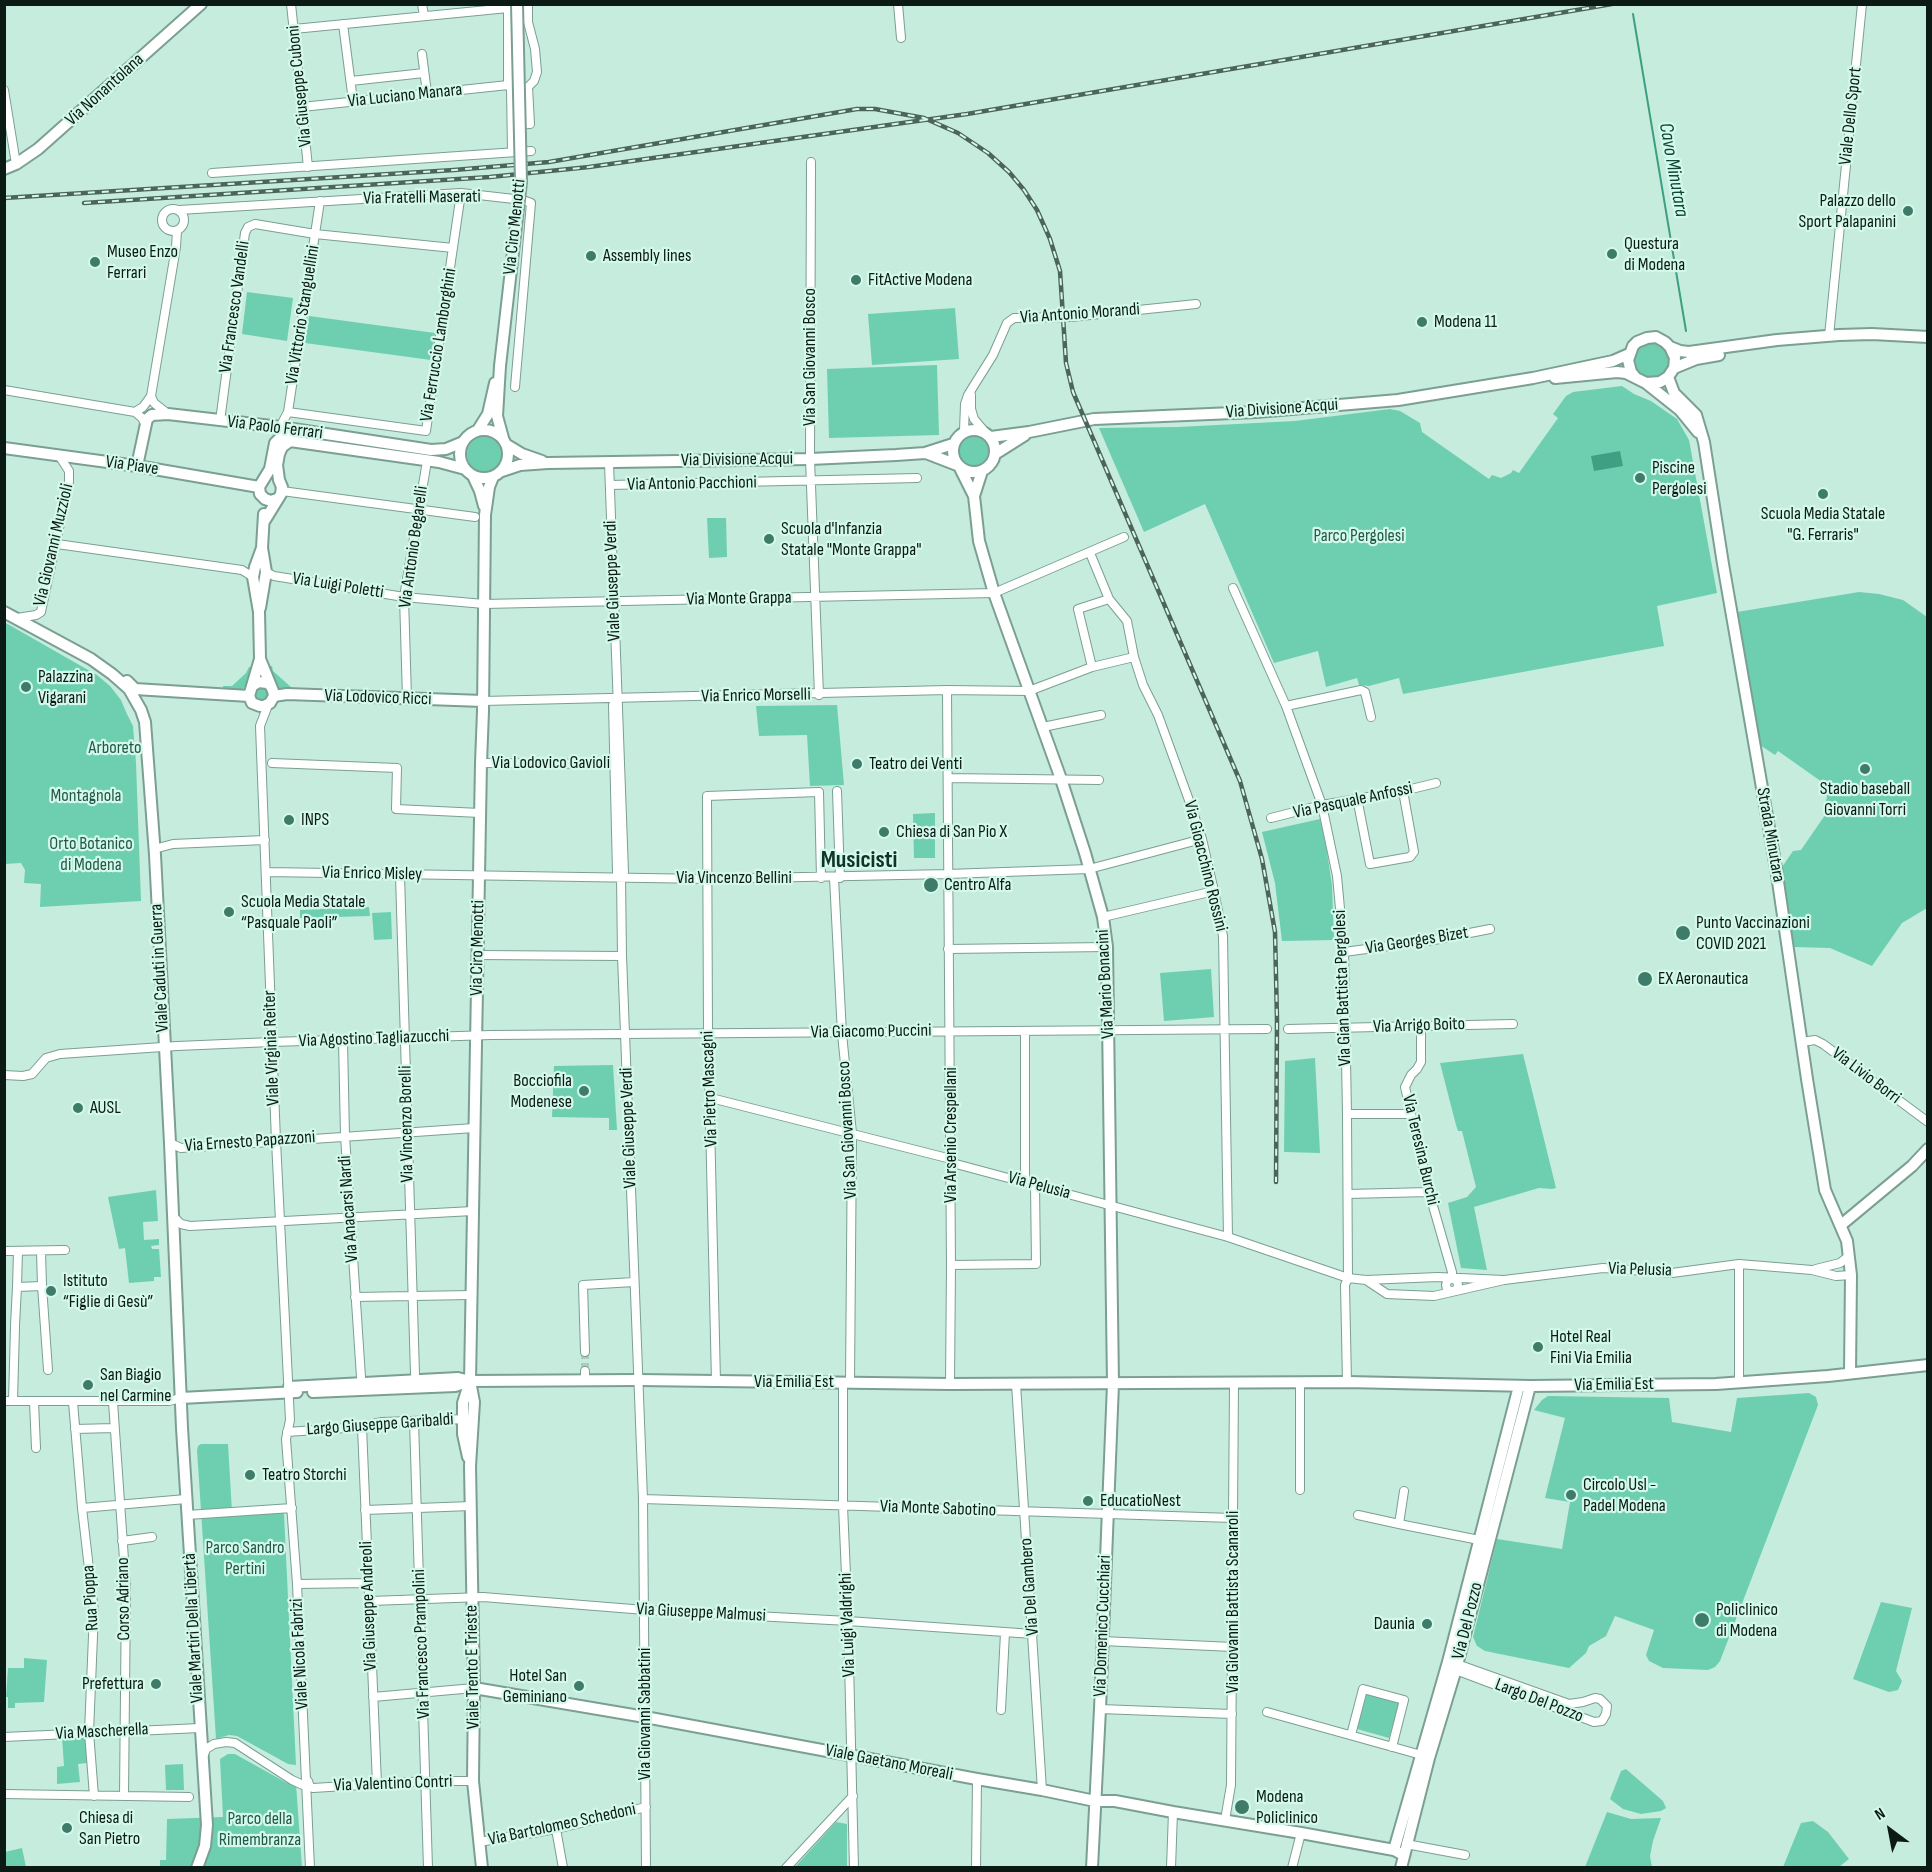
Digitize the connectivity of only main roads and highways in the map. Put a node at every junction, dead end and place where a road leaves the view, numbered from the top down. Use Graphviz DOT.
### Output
graph roads {
  1 [pos="201,4"];
  2 [pos="511,6"];
  3 [pos="4,169"];
  4 [pos="1928,337"];
  5 [pos="1791,339"];
  6 [pos="1670,347"];
  7 [pos="1629,354"];
  8 [pos="500,366"];
  9 [pos="1671,373"];
  10 [pos="1533,378"];
  11 [pos="1641,380"];
  12 [pos="478,430"];
  13 [pos="1029,432"];
  14 [pos="988,435"];
  15 [pos="463,442"];
  16 [pos="505,442"];
  17 [pos="1704,442"];
  18 [pos="953,444"];
  19 [pos="396,445"];
  20 [pos="4,448"];
  21 [pos="925,453"];
  22 [pos="995,454"];
  23 [pos="548,463"];
  24 [pos="137,466"];
  25 [pos="959,466"];
  26 [pos="982,471"];
  27 [pos="469,472"];
  28 [pos="497,474"];
  29 [pos="262,487"];
  30 [pos="279,490"];
  31 [pos="974,496"];
  32 [pos="480,516"];
  33 [pos="265,520"];
  34 [pos="262,548"];
  35 [pos="4,612"];
  36 [pos="259,612"];
  37 [pos="260,659"];
  38 [pos="96,662"];
  39 [pos="251,695"];
  40 [pos="271,696"];
  41 [pos="483,701"];
  42 [pos="1928,1149"];
  43 [pos="1841,1225"];
  44 [pos="1928,1365"];
  45 [pos="1850,1373"];
  46 [pos="470,1381"];
  47 [pos="1113,1384"];
  48 [pos="1524,1386"];
  49 [pos="181,1398"];
  50 [pos="474,1688"];
  51 [pos="1095,1801"];
  52 [pos="1401,1850"];
  53 [pos="200,1862"];
  54 [pos="482,1868"];
  55 [pos="1092,1868"];
  56 [pos="1401,1868"];
  1 -- 3 [label="main road, Via Nonantolana"];
  2 -- 8 [label="main road, Via Ciro Menotti, bridge"];
  4 -- 5 [label="main road"];
  5 -- 6 [label="main road"];
  5 -- 9 [label="main road"];
  6 -- 7 [label="main road"];
  6 -- 9 [label="main road"];
  7 -- 10 [label="main road, Via Divisione Acqui"];
  7 -- 11 [label="main road"];
  8 -- 12 [label="main road, Via Ciro Menotti"];
  8 -- 16 [label="main road, Via Ciro Menotti"];
  9 -- 11 [label="main road"];
  9 -- 17 [label="main road, Strada Minutara"];
  10 -- 11 [label="main road, Via Divisione Acqui"];
  10 -- 13 [label="main road, Via Divisione Acqui"];
  11 -- 17 [label="main road, Strada Minutara"];
  12 -- 15 [label="main road"];
  12 -- 16 [label="main road"];
  13 -- 14 [label="main road, Via Divisione Acqui"];
  13 -- 22 [label="main road, Via Divisione Acqui"];
  14 -- 18 [label="main road"];
  14 -- 22 [label="main road"];
  15 -- 19 [label="main road, Via Paolo Ferrari"];
  15 -- 27 [label="main road"];
  16 -- 23 [label="main road, Via Divisione Acqui"];
  16 -- 28 [label="main road"];
  17 -- 43 [label="main road, Strada Minutara"];
  18 -- 21 [label="main road, Via Divisione Acqui"];
  18 -- 25 [label="main road"];
  19 -- 24 [label="main road, Via Paolo Ferrari"];
  19 -- 29 [label="main road, Via Paolo Ferrari"];
  20 -- 24 [label="main road, Via Piave"];
  21 -- 23 [label="main road, Via Divisione Acqui"];
  21 -- 25 [label="main road, Via Divisione Acqui"];
  22 -- 26 [label="main road"];
  23 -- 28 [label="main road, Via Divisione Acqui"];
  24 -- 29 [label="main road, Via Piave"];
  25 -- 26 [label="main road"];
  25 -- 31 [label="main road, Via Mario Bonacini"];
  26 -- 31 [label="main road, Via Mario Bonacini"];
  27 -- 28 [label="main road"];
  27 -- 30 [label="main road, Via Paolo Ferrari"];
  27 -- 32 [label="main road, Via Ciro Menotti"];
  28 -- 32 [label="main road, Via Ciro Menotti"];
  29 -- 30 [label="main road"];
  29 -- 30 [label="main road"];
  29 -- 33 [label="main road"];
  30 -- 33 [label="main road"];
  31 -- 47 [label="main road, Via Mario Bonacini"];
  32 -- 41 [label="main road, Via Ciro Menotti"];
  33 -- 34 [label="main road"];
  34 -- 36 [label="main road"];
  34 -- 36 [label="main road"];
  35 -- 38 [label="main road, Viale Caduti in Guerra"];
  36 -- 37 [label="main road"];
  37 -- 39 [label="main road"];
  37 -- 40 [label="main road"];
  38 -- 39 [label="main road"];
  38 -- 49 [label="main road, Viale Caduti in Guerra"];
  39 -- 40 [label="main road"];
  39 -- 40 [label="main road"];
  40 -- 41 [label="main road, Via Lodovico Ricci"];
  41 -- 46 [label="main road, Via Ciro Menotti"];
  42 -- 43 [label="main road"];
  43 -- 45 [label="main road, Strada Minutara"];
  44 -- 45 [label="main road, Via Emilia Est"];
  45 -- 48 [label="main road, Via Emilia Est"];
  46 -- 47 [label="main road, Via Emilia Est"];
  46 -- 49 [label="main road, Largo Giuseppe Garibaldi"];
  46 -- 50 [label="main road, Viale Trento E Trieste"];
  47 -- 48 [label="main road, Via Emilia Est"];
  47 -- 51 [label="main road, Via Domenico Cucchiari"];
  48 -- 52 [label="main road, Via Del Pozzo"];
  49 -- 53 [label="main road, Viale Martiri Della Libertà"];
  50 -- 51 [label="main road, Viale Gaetano Moreali"];
  50 -- 54 [label="main road, Viale Trento E Trieste"];
  51 -- 52 [label="main road, Viale Gaetano Moreali"];
  51 -- 55 [label="main road, Via Domenico Cucchiari"];
  52 -- 56 [label="main road, Via Del Pozzo"];
}
